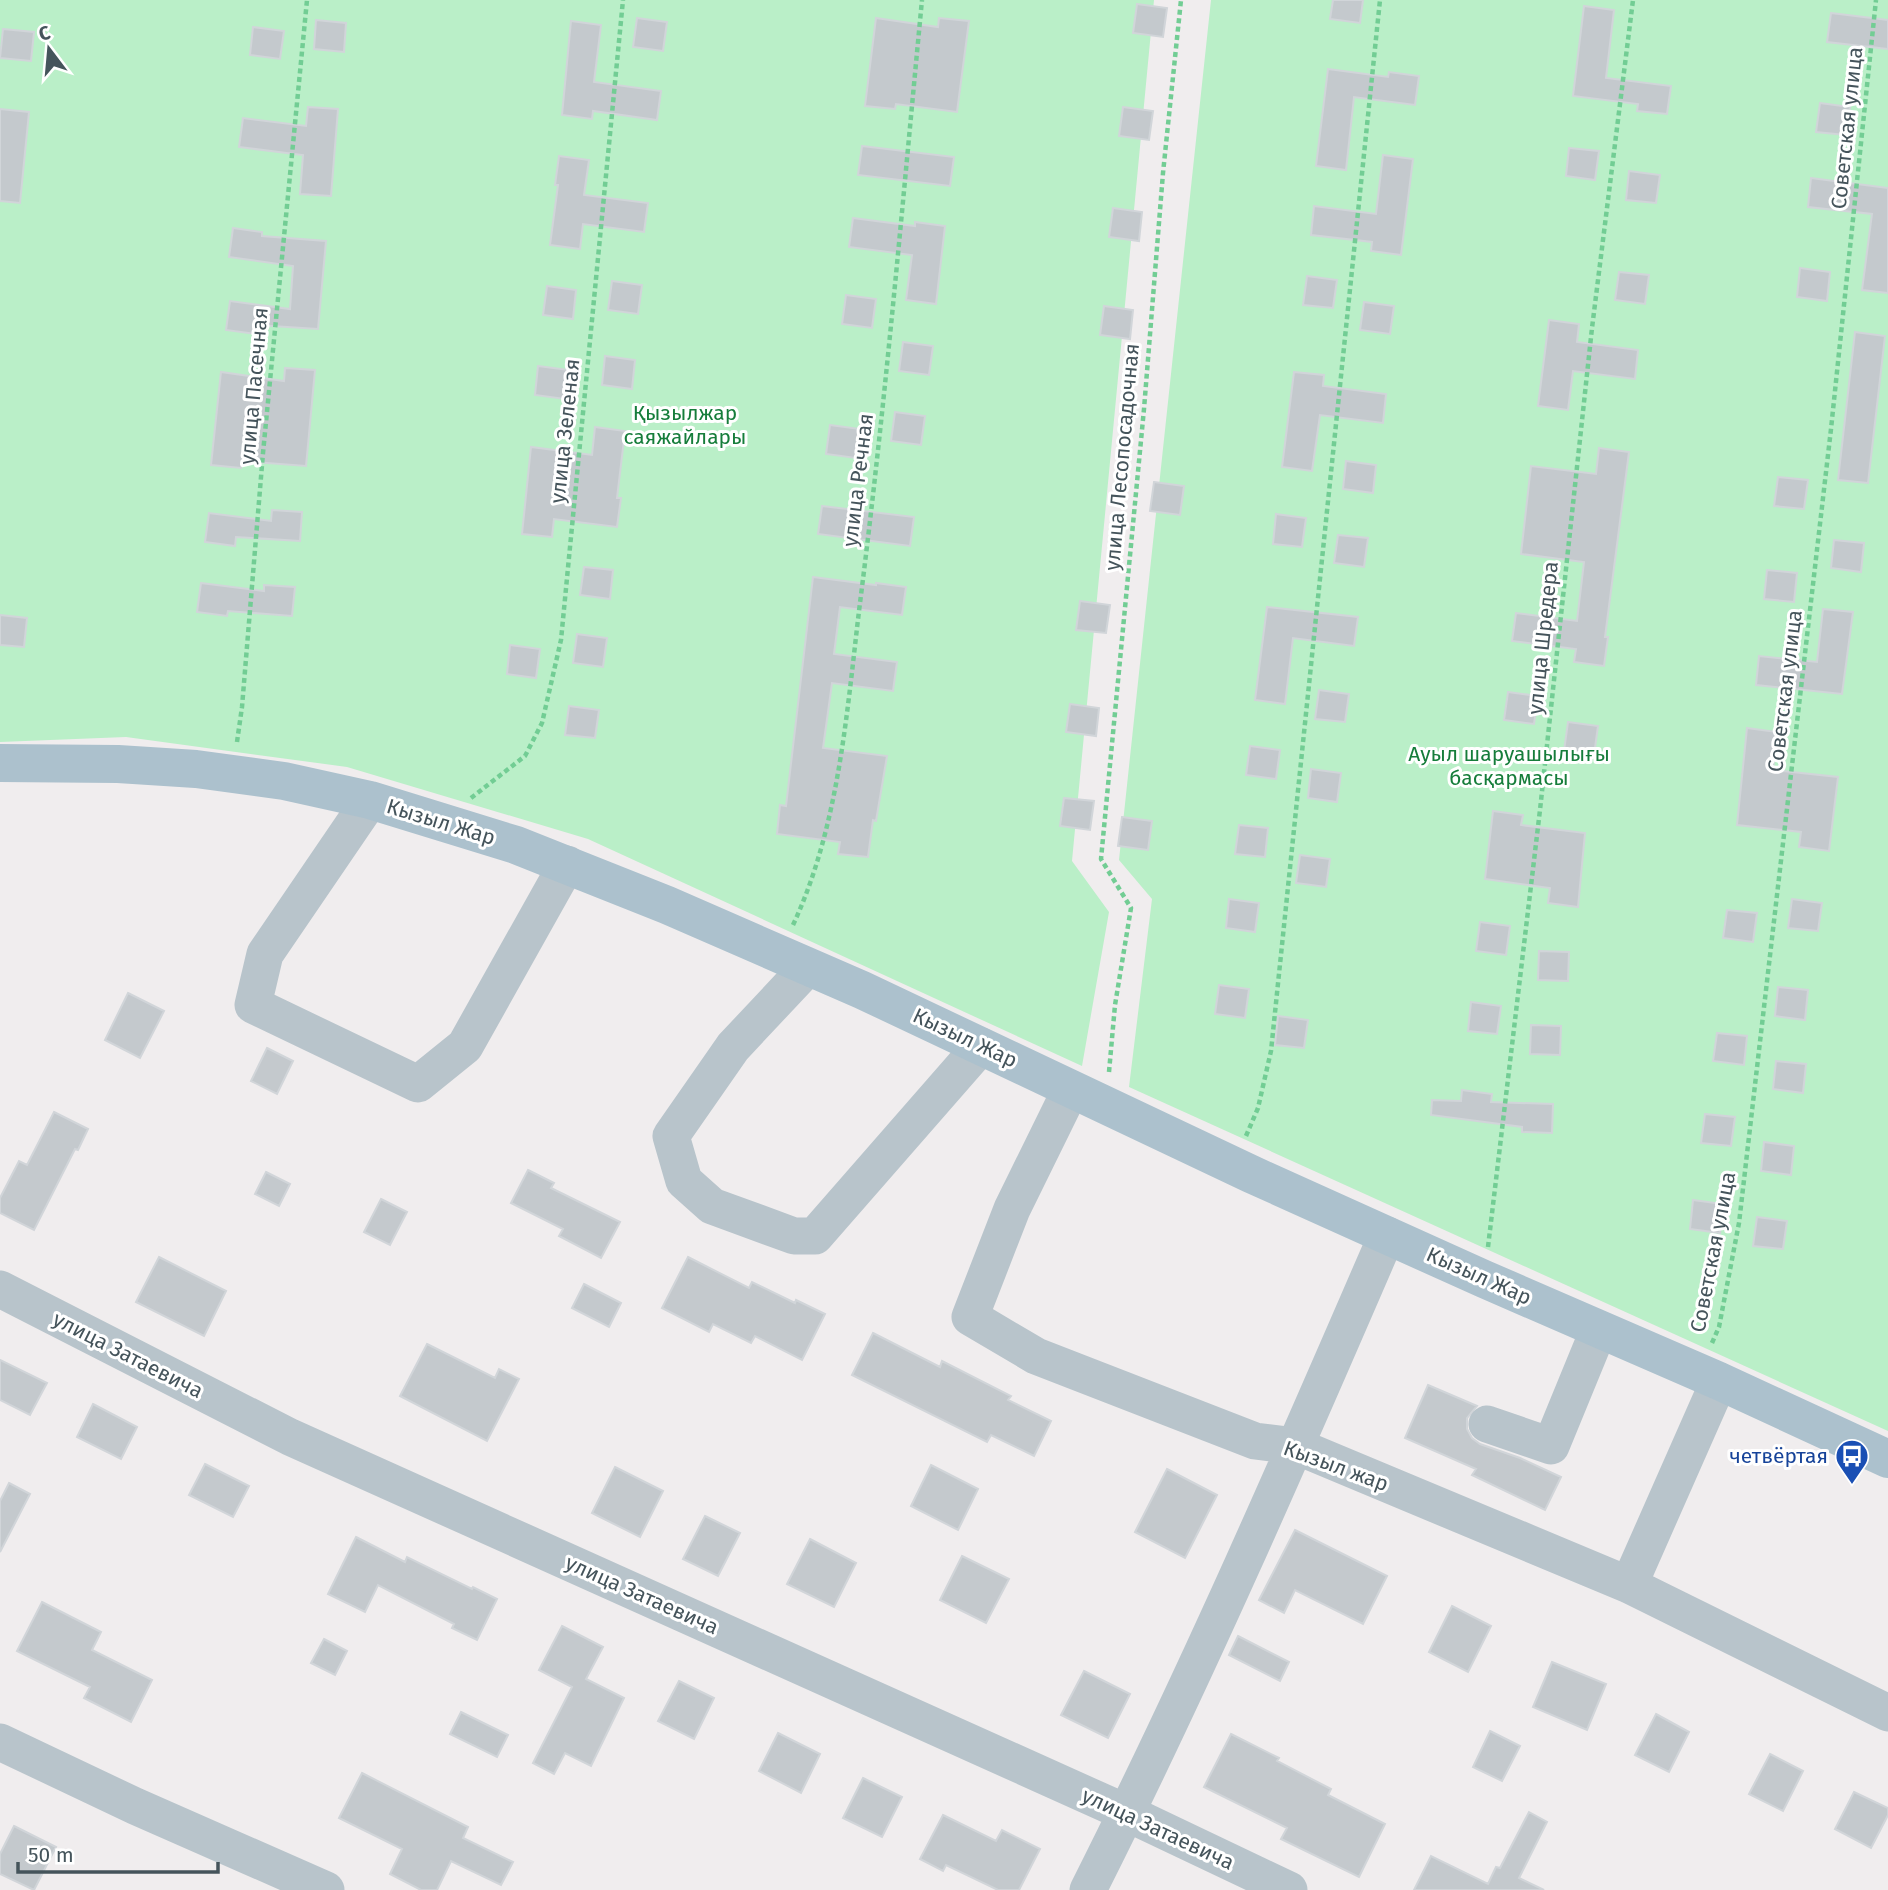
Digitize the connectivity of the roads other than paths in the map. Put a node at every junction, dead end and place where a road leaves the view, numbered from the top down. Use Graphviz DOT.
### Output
graph roads {
  1 [pos="0,763"];
  2 [pos="370,800"];
  3 [pos="567,864"];
  4 [pos="793,960"];
  5 [pos="981,1046"];
  6 [pos="1087,1097"];
  7 [pos="1387,1235"];
  8 [pos="0,1289"];
  9 [pos="1599,1329"];
  10 [pos="1719,1381"];
  11 [pos="1487,1424"];
  12 [pos="1296,1446"];
  13 [pos="1888,1459"];
  14 [pos="1629,1585"];
  15 [pos="1888,1713"];
  16 [pos="0,1742"];
  17 [pos="1126,1813"];
  18 [pos="326,1890"];
  19 [pos="1088,1890"];
  20 [pos="1289,1890"];
  1 -- 2 [label="main road, Кызыл Жар"];
  2 -- 3 [label="main road, Кызыл Жар"];
  2 -- 3 [label="street"];
  3 -- 4 [label="main road, Кызыл Жар"];
  4 -- 5 [label="main road, Кызыл Жар"];
  4 -- 5 [label="street"];
  5 -- 6 [label="main road, Кызыл Жар"];
  6 -- 7 [label="main road, Кызыл Жар"];
  6 -- 12 [label="street, Кызыл жар"];
  7 -- 9 [label="main road, Кызыл Жар"];
  7 -- 12 [label="street"];
  8 -- 17 [label="street, улица Затаевича"];
  9 -- 10 [label="main road, Кызыл Жар"];
  9 -- 11 [label="street"];
  10 -- 13 [label="main road, Кызыл Жар"];
  10 -- 14 [label="street"];
  12 -- 14 [label="street, Кызыл жар"];
  12 -- 17 [label="street"];
  14 -- 15 [label="street, Кызыл жар"];
  16 -- 18 [label="street"];
  17 -- 19 [label="street"];
  17 -- 20 [label="street, улица Затаевича"];
}
